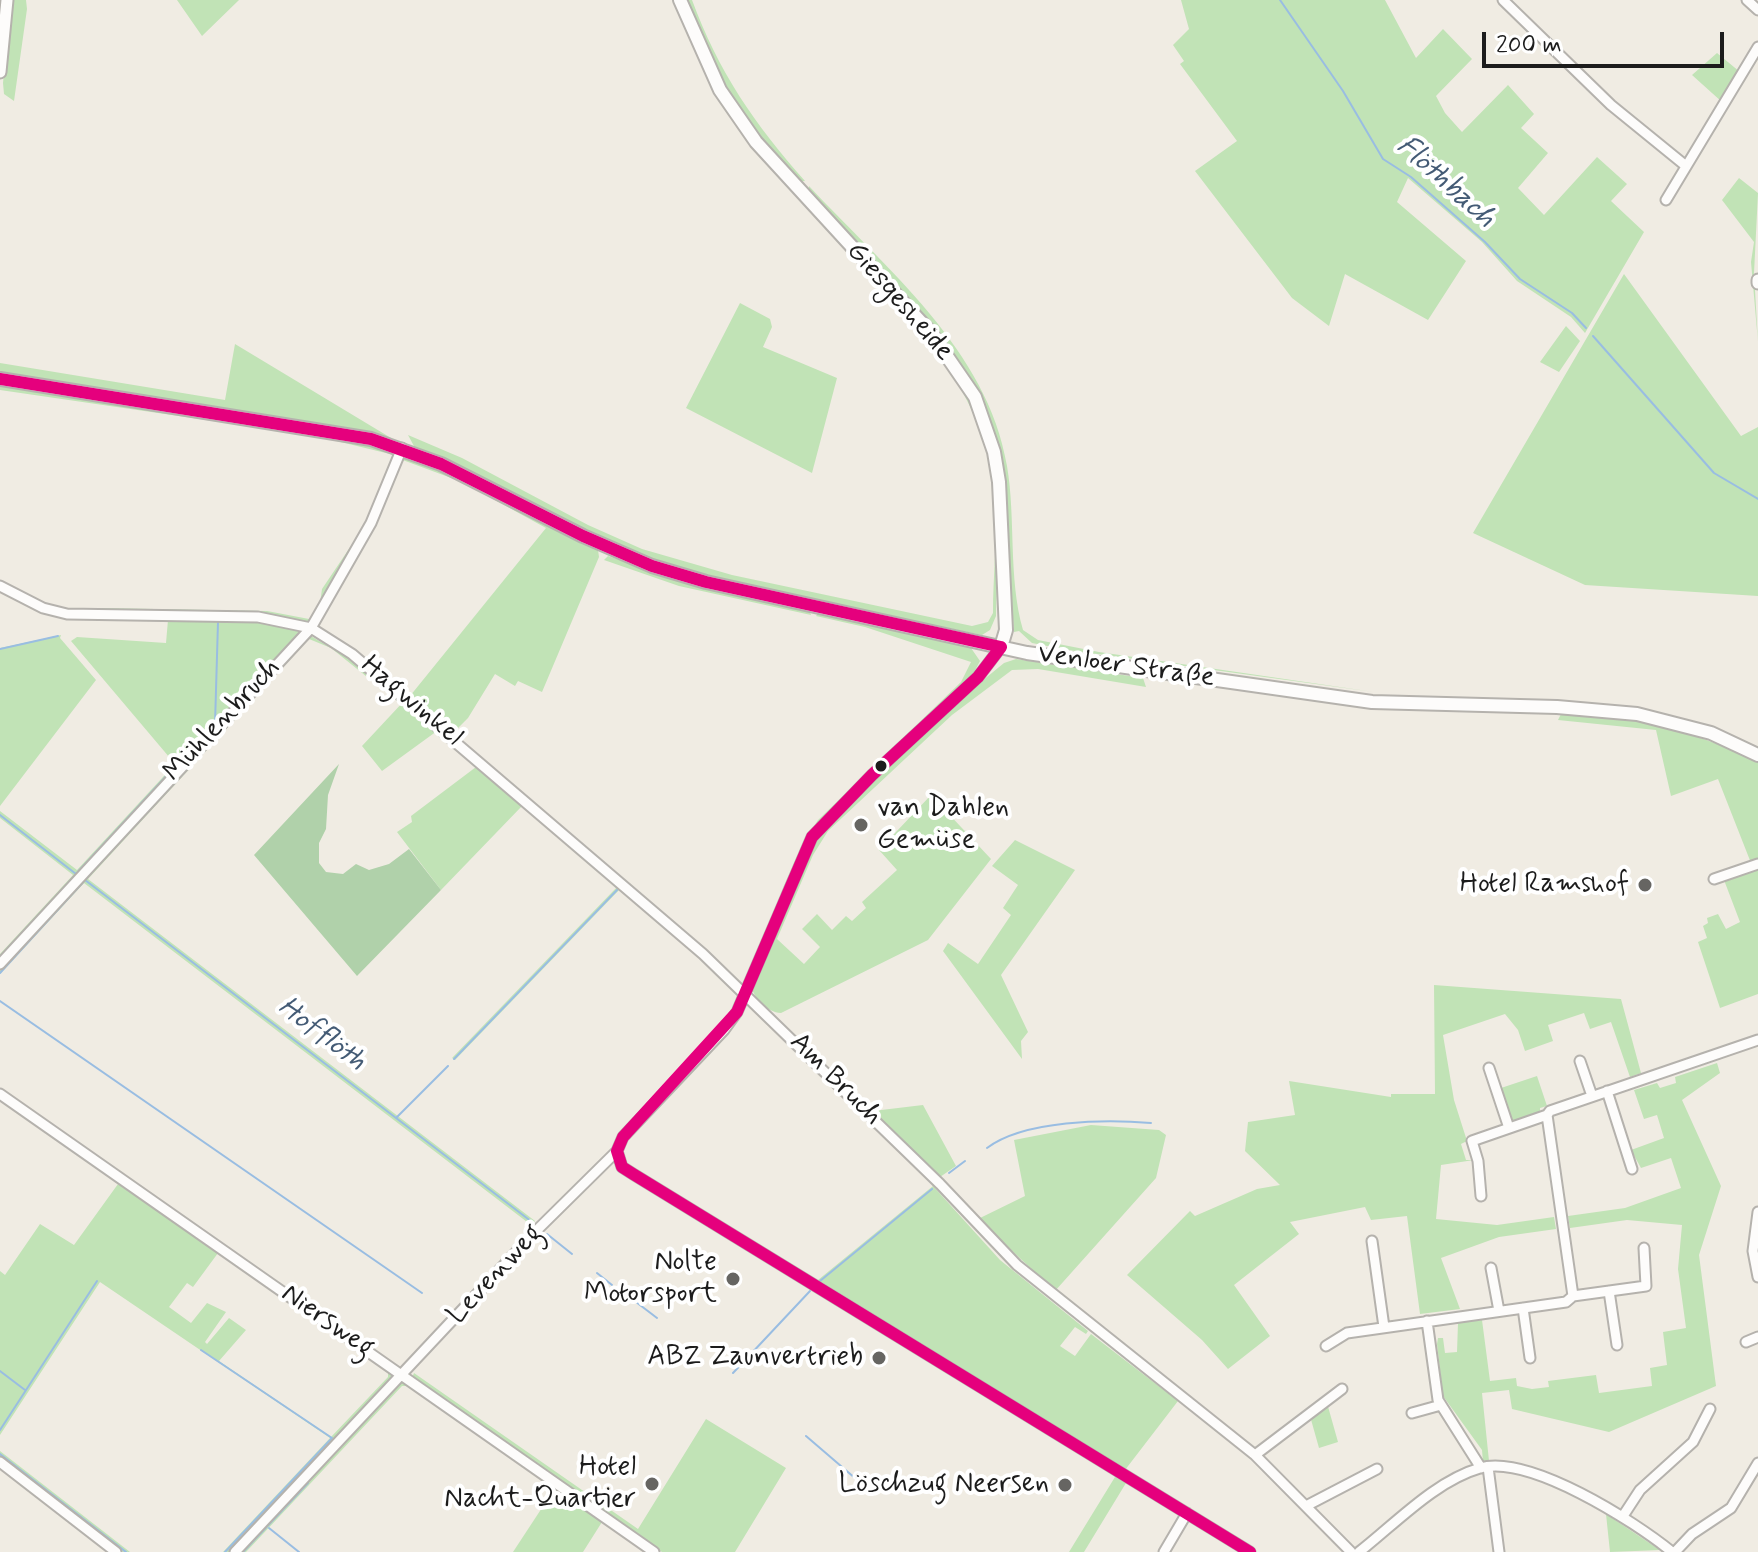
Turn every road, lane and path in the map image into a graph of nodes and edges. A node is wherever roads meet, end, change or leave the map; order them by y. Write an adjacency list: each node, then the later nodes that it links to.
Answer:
1 (7, 0): 7 (street)
2 (1503, 0): 8 (street)
3 (1747, 0): 5 (street)
4 (680, 1): 14 (main road, Giesgesheide)
5 (1758, 10)
6 (1758, 47): 8 (street)
7 (0, 72)
8 (1686, 166): 9 (street)
9 (1666, 200)
10 (0, 379): 11 (main road, Venloer Straße)
11 (402, 448): 13 (street, Mühlenbruch); 14 (main road, Venloer Straße)
12 (0, 586): 13 (street, Hagwinkel)
13 (311, 628): 18 (street, Mühlenbruch); 19 (street, Hagwinkel)
14 (1001, 647): 15 (main road, Venloer Straße); 19 (street)
15 (1758, 755)
16 (1758, 864): 17 (street)
17 (1714, 879)
18 (0, 964)
19 (745, 992): 28 (street, Levenweg); 52 (street, Am Bruch)
20 (1758, 1040): 23 (street)
21 (1580, 1061): 25 (street)
22 (1489, 1068): 27 (street)
23 (1607, 1091): 25 (street); 29 (street)
24 (0, 1094): 47 (street, Niersweg)
25 (1592, 1096): 26 (street)
26 (1547, 1115): 27 (street); 37 (street)
27 (1509, 1128): 30 (street)
28 (617, 1151): 47 (street, Levenweg); 58 (street)
29 (1632, 1169)
30 (1481, 1196)
31 (1758, 1212): 35 (street)
32 (1372, 1241): 41 (street)
33 (1644, 1248): 36 (street)
34 (1491, 1268): 39 (street)
35 (1758, 1277)
36 (1609, 1291): 37 (street); 44 (street)
37 (1573, 1296): 38 (street)
38 (1523, 1308): 39 (street); 46 (street)
39 (1499, 1311): 40 (street)
40 (1427, 1321): 41 (street); 49 (street)
41 (1384, 1327): 45 (street)
42 (1758, 1337): 43 (street)
43 (1746, 1342)
44 (1617, 1345)
45 (1326, 1346)
46 (1530, 1358)
47 (402, 1375): 61 (street, Levenweg); 62 (street, Niersweg)
48 (1342, 1389): 52 (street)
49 (1441, 1405): 51 (street); 55 (street)
50 (1710, 1409): 59 (street)
51 (1412, 1413)
52 (1255, 1455): 57 (street, Am Bruch)
53 (0, 1462): 60 (street)
54 (1758, 1463): 68 (street)
55 (1484, 1467): 59 (street); 66 (street); 67 (street)
56 (1377, 1469): 57 (street)
57 (1306, 1506): 65 (street, Am Bruch)
58 (1187, 1513): 63 (street); 64 (street)
59 (1623, 1516): 68 (street)
60 (116, 1552)
61 (235, 1552)
62 (654, 1552)
63 (1164, 1552)
64 (1250, 1552)
65 (1351, 1552)
66 (1359, 1552)
67 (1499, 1552)
68 (1674, 1552)

